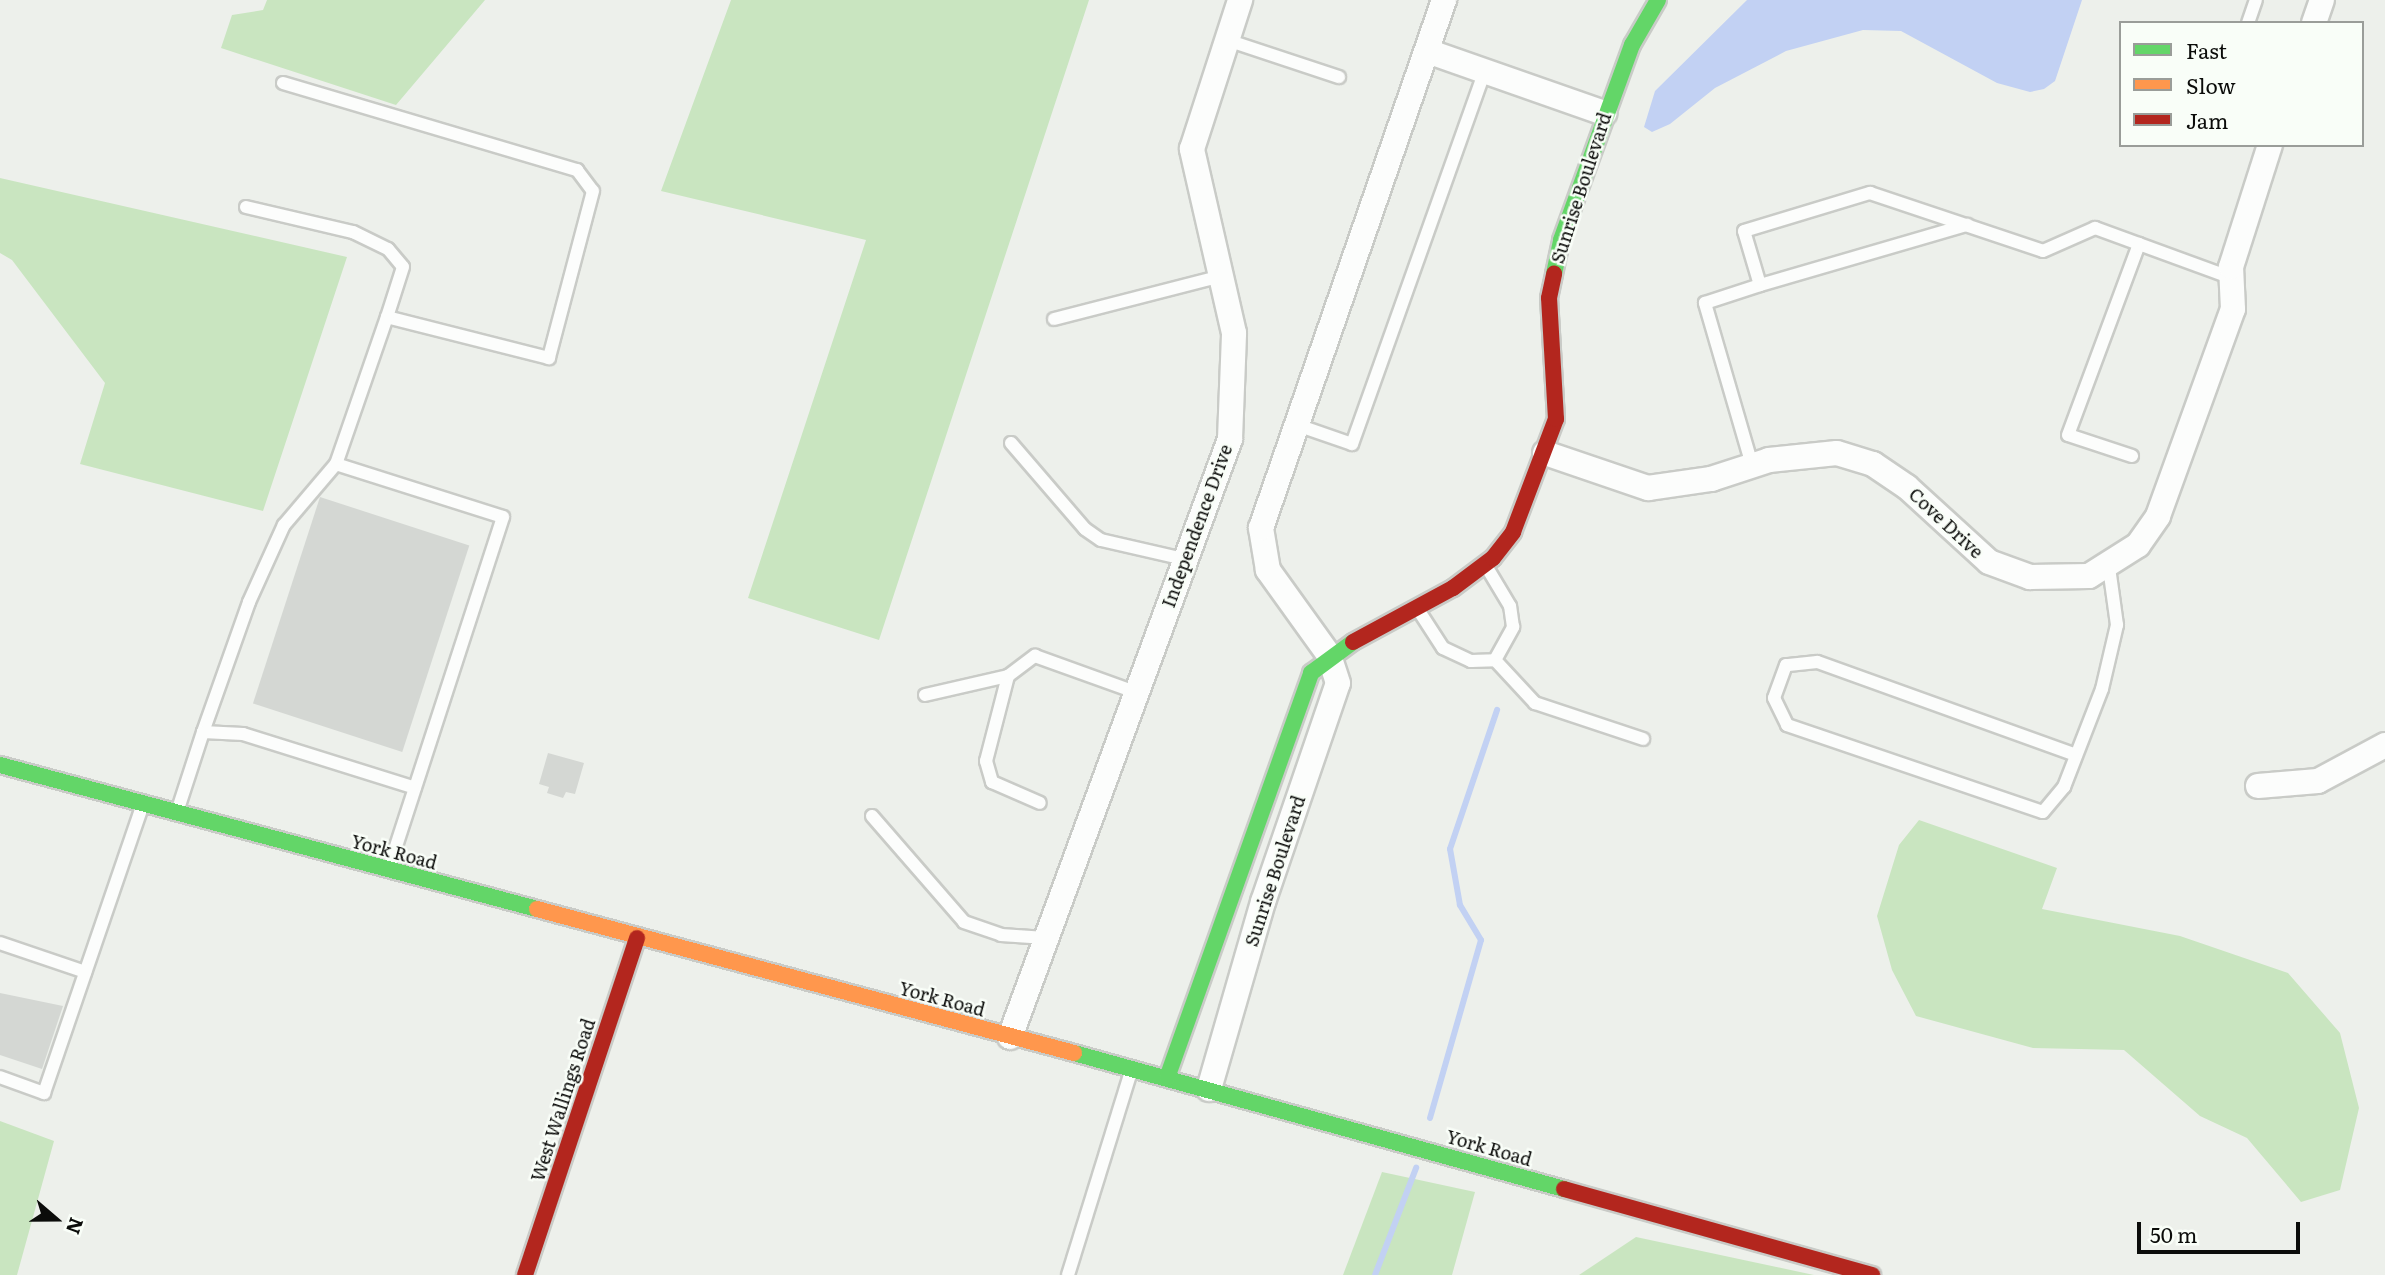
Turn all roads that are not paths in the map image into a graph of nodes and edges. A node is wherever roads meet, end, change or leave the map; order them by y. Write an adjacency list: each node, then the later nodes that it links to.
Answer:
1 (1240, 0): 8 (street, Independence Drive)
2 (1444, 0): 9 (street, Sunrise Boulevard)
3 (1658, 0): 13 (street, Sunrise Boulevard)
4 (2256, 0): 6 (lane)
5 (2322, 0): 7 (street)
6 (2249, 21)
7 (2315, 21)
8 (1227, 40): 11 (lane); 18 (street, Independence Drive)
9 (1427, 51): 10 (street); 23 (street, Sunrise Boulevard)
10 (1485, 71): 13 (street); 23 (lane)
11 (1339, 77)
12 (283, 83): 21 (lane)
13 (1604, 113): 25 (street, Sunrise Boulevard)
14 (2269, 147): 19 (street, Cove Drive)
15 (246, 207): 21 (lane)
16 (1967, 225): 17 (lane); 20 (lane); 20 (lane)
17 (2139, 244): 19 (lane); 26 (lane)
18 (1221, 276): 22 (lane); 29 (street, Independence Drive)
19 (2232, 278): 31 (street, Cove Drive)
20 (1760, 285): 28 (lane)
21 (387, 317): 27 (lane)
22 (1054, 319)
23 (1297, 425): 33 (street, Sunrise Boulevard)
24 (1011, 443): 29 (lane)
25 (1545, 453): 28 (street, Cove Drive); 30 (street, Sunrise Boulevard)
26 (2132, 456)
27 (336, 464): 38 (lane); 44 (lane)
28 (1752, 465): 31 (street, Cove Drive)
29 (1184, 559): 36 (street, Independence Drive)
30 (1485, 565): 32 (street, Sunrise Boulevard); 34 (lane)
31 (2109, 567): 41 (lane)
32 (1417, 607): 33 (street, Sunrise Boulevard); 34 (lane)
33 (1329, 655): 57 (street, Sunrise Boulevard); 58 (street, Sunrise Boulevard)
34 (1495, 660): 39 (lane)
35 (1008, 676): 36 (lane); 37 (lane); 45 (lane)
36 (1135, 692): 51 (street, Independence Drive)
37 (925, 695)
38 (203, 732): 44 (lane); 47 (lane)
39 (1643, 739)
40 (2385, 745): 43 (street)
41 (2076, 755): 41 (lane)
42 (0, 765): 46 (street, York Road)
43 (2258, 786)
44 (415, 788): 49 (lane)
45 (1040, 803)
46 (143, 804): 47 (street, York Road); 53 (lane)
47 (177, 813): 49 (street, York Road)
48 (872, 816): 51 (lane)
49 (388, 870): 50 (street, York Road)
50 (637, 938): 54 (street, York Road); 59 (street, West Wallings Road)
51 (1046, 938): 54 (street, Independence Drive)
52 (0, 943): 53 (lane)
53 (85, 972): 56 (lane)
54 (1010, 1037): 55 (street, York Road)
55 (1131, 1069): 57 (street, York Road); 60 (lane)
56 (0, 1077)
57 (1167, 1078): 58 (street, York Road)
58 (1209, 1089): 61 (street, York Road)
59 (525, 1275)
60 (1068, 1275)
61 (1872, 1275)

